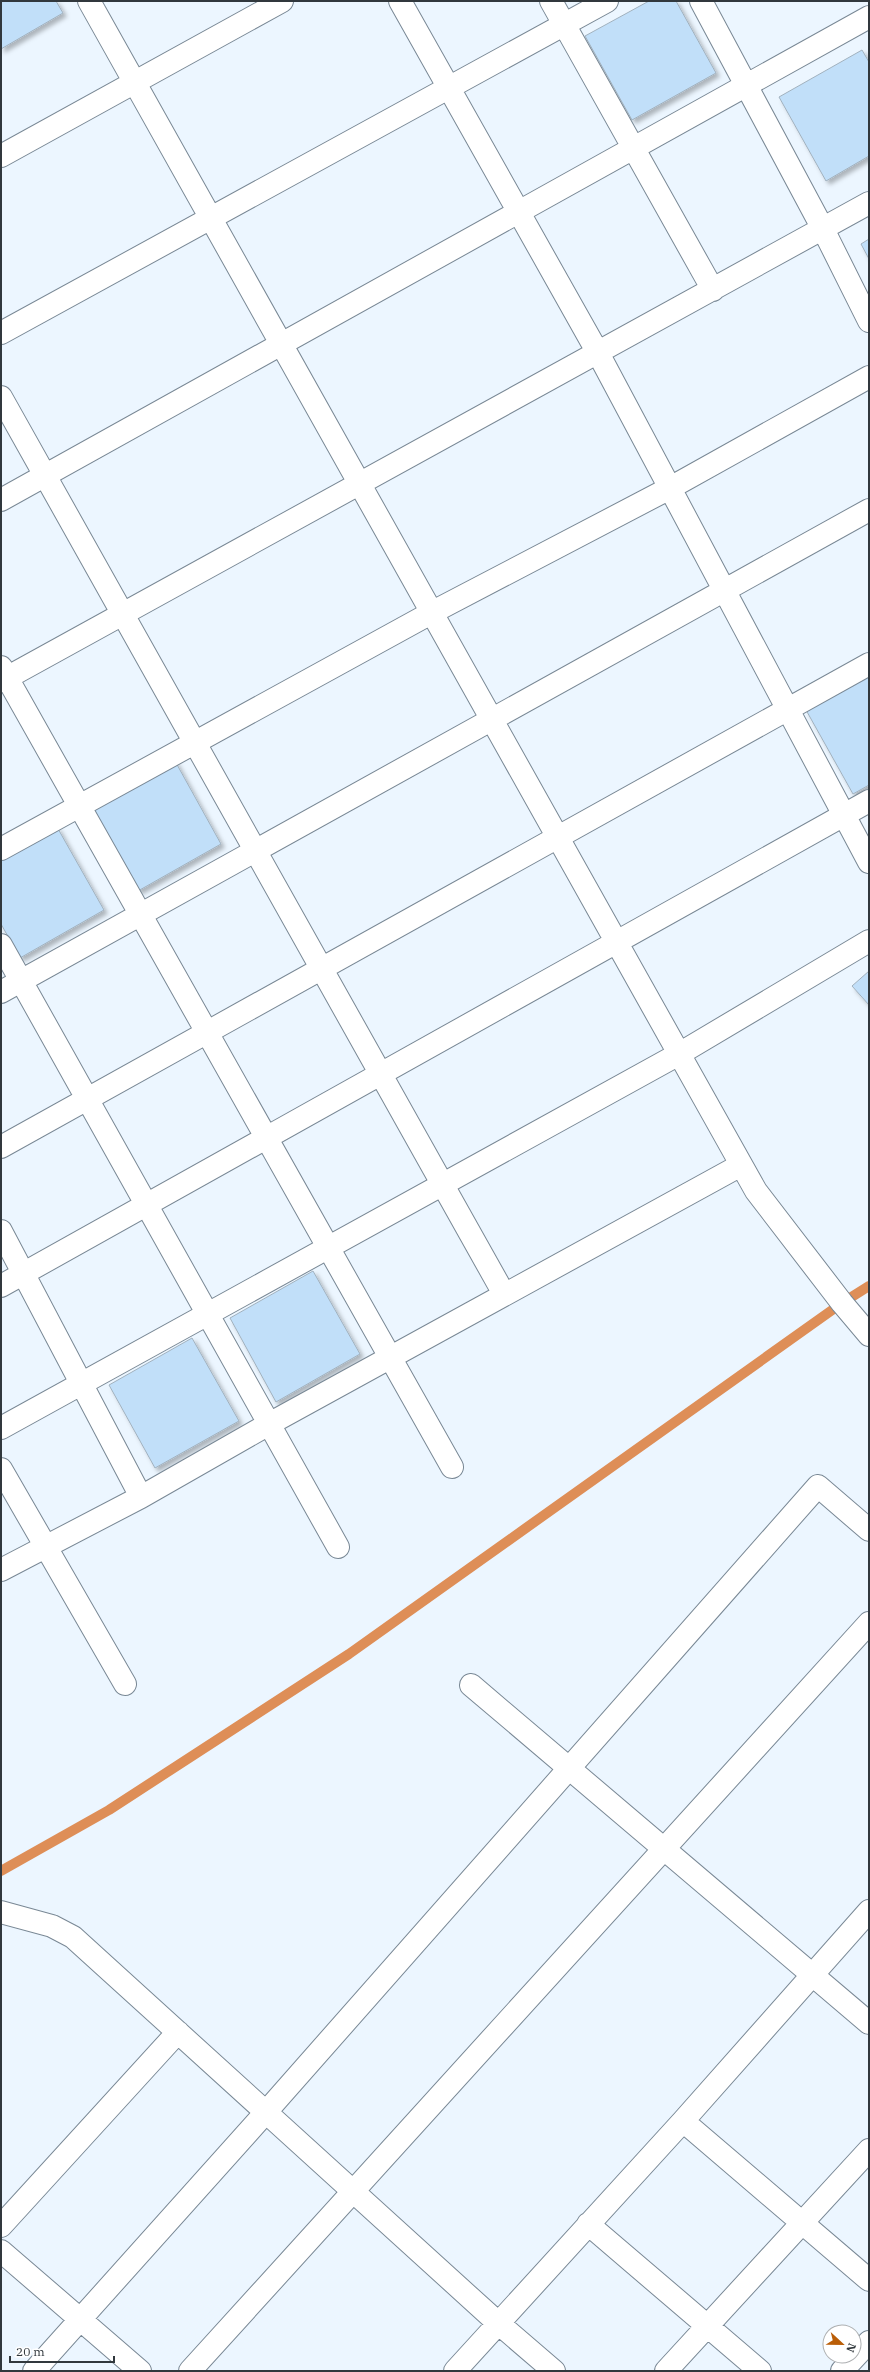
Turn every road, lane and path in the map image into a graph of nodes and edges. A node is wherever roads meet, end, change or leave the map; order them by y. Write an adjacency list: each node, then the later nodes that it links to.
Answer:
1 (89, 1): 9 (street)
2 (282, 1): 9 (street)
3 (400, 1): 11 (street)
4 (551, 1): 8 (street)
5 (607, 1): 8 (street)
6 (701, 1): 10 (street)
7 (869, 17): 10 (street)
8 (564, 24): 11 (street); 12 (street)
9 (135, 82): 13 (street); 16 (street)
10 (746, 85): 12 (street); 17 (street)
11 (449, 88): 15 (street); 16 (street)
12 (633, 148): 15 (street); 18 (street)
13 (1, 156)
14 (869, 203): 17 (street)
15 (519, 212): 21 (street); 22 (street)
16 (211, 218): 20 (street); 21 (street)
17 (823, 229): 18 (street); 19 (street)
18 (713, 290): 22 (street)
19 (869, 321)
20 (1, 333)
21 (281, 344): 25 (street); 26 (street)
22 (598, 353): 26 (street); 27 (street)
23 (869, 377): 27 (street)
24 (1, 397): 25 (street)
25 (45, 476): 28 (street); 32 (street)
26 (360, 484): 31 (street); 32 (street)
27 (670, 488): 30 (street); 31 (street)
28 (1, 500)
29 (869, 510): 30 (street)
30 (724, 590): 35 (street); 36 (street)
31 (431, 612): 36 (street); 37 (street)
32 (122, 614): 34 (street); 37 (street)
33 (869, 664): 35 (street)
34 (3, 675): 39 (street)
35 (788, 709): 40 (street); 41 (street)
36 (492, 720): 41 (street); 43 (street)
37 (194, 742): 39 (street); 43 (street)
38 (869, 801): 40 (street)
39 (80, 806): 42 (street); 45 (street)
40 (844, 815): 44 (street); 47 (street)
41 (557, 836): 47 (street); 49 (street)
42 (1, 849)
43 (255, 851): 45 (street); 49 (street)
44 (869, 862)
45 (140, 914): 50 (street); 52 (street)
46 (869, 941): 53 (street)
47 (617, 943): 53 (street); 54 (street)
48 (1, 945): 50 (street)
49 (321, 968): 52 (street); 54 (street)
50 (21, 981): 51 (street); 55 (street)
51 (1, 992)
52 (207, 1032): 55 (street); 56 (street)
53 (679, 1054): 58 (street); 59 (street)
54 (381, 1074): 56 (street); 59 (street)
55 (87, 1099): 57 (street); 60 (street)
56 (267, 1138): 60 (street); 62 (street)
57 (1, 1147)
58 (741, 1165): 65 (street); 67 (street)
59 (442, 1184): 62 (street); 65 (street)
60 (147, 1205): 63 (street); 66 (street)
61 (1, 1232): 63 (street)
62 (328, 1247): 66 (street); 68 (street)
63 (23, 1274): 64 (street); 69 (street)
64 (1, 1286)
65 (504, 1294): 68 (street)
66 (208, 1314): 69 (street); 70 (street)
67 (869, 1335)
68 (390, 1357): 70 (street); 72 (street)
69 (81, 1384): 71 (street); 74 (street)
70 (269, 1424): 74 (street); 77 (street)
71 (1, 1428)
72 (452, 1467)
73 (1, 1469): 76 (street)
74 (141, 1497): 76 (street)
75 (869, 1530): 82 (street)
76 (46, 1546): 78 (street); 80 (street)
77 (338, 1547)
78 (1, 1570)
79 (869, 1623): 83 (street)
80 (125, 1684)
81 (471, 1685): 82 (street)
82 (569, 1769): 83 (street); 89 (street)
83 (664, 1849): 86 (street); 92 (street)
84 (869, 1911): 86 (street)
85 (1, 1912): 88 (street)
86 (812, 1974): 87 (street); 90 (street)
87 (869, 2023)
88 (178, 2032): 89 (street); 95 (street)
89 (266, 2112): 92 (street); 98 (street)
90 (683, 2121): 93 (street); 94 (street)
91 (869, 2150): 93 (street)
92 (353, 2191): 99 (street); 104 (street)
93 (802, 2223): 97 (street); 100 (street)
94 (588, 2224): 99 (street); 100 (street)
95 (1, 2226)
96 (1, 2251): 98 (street)
97 (869, 2280)
98 (80, 2319): 102 (street); 103 (street)
99 (498, 2323): 105 (street); 106 (street)
100 (708, 2326): 107 (street); 108 (street)
101 (869, 2342): 109 (street)
102 (34, 2371)
103 (140, 2371)
104 (190, 2371)
105 (455, 2371)
106 (554, 2371)
107 (666, 2371)
108 (760, 2371)
109 (842, 2371)

